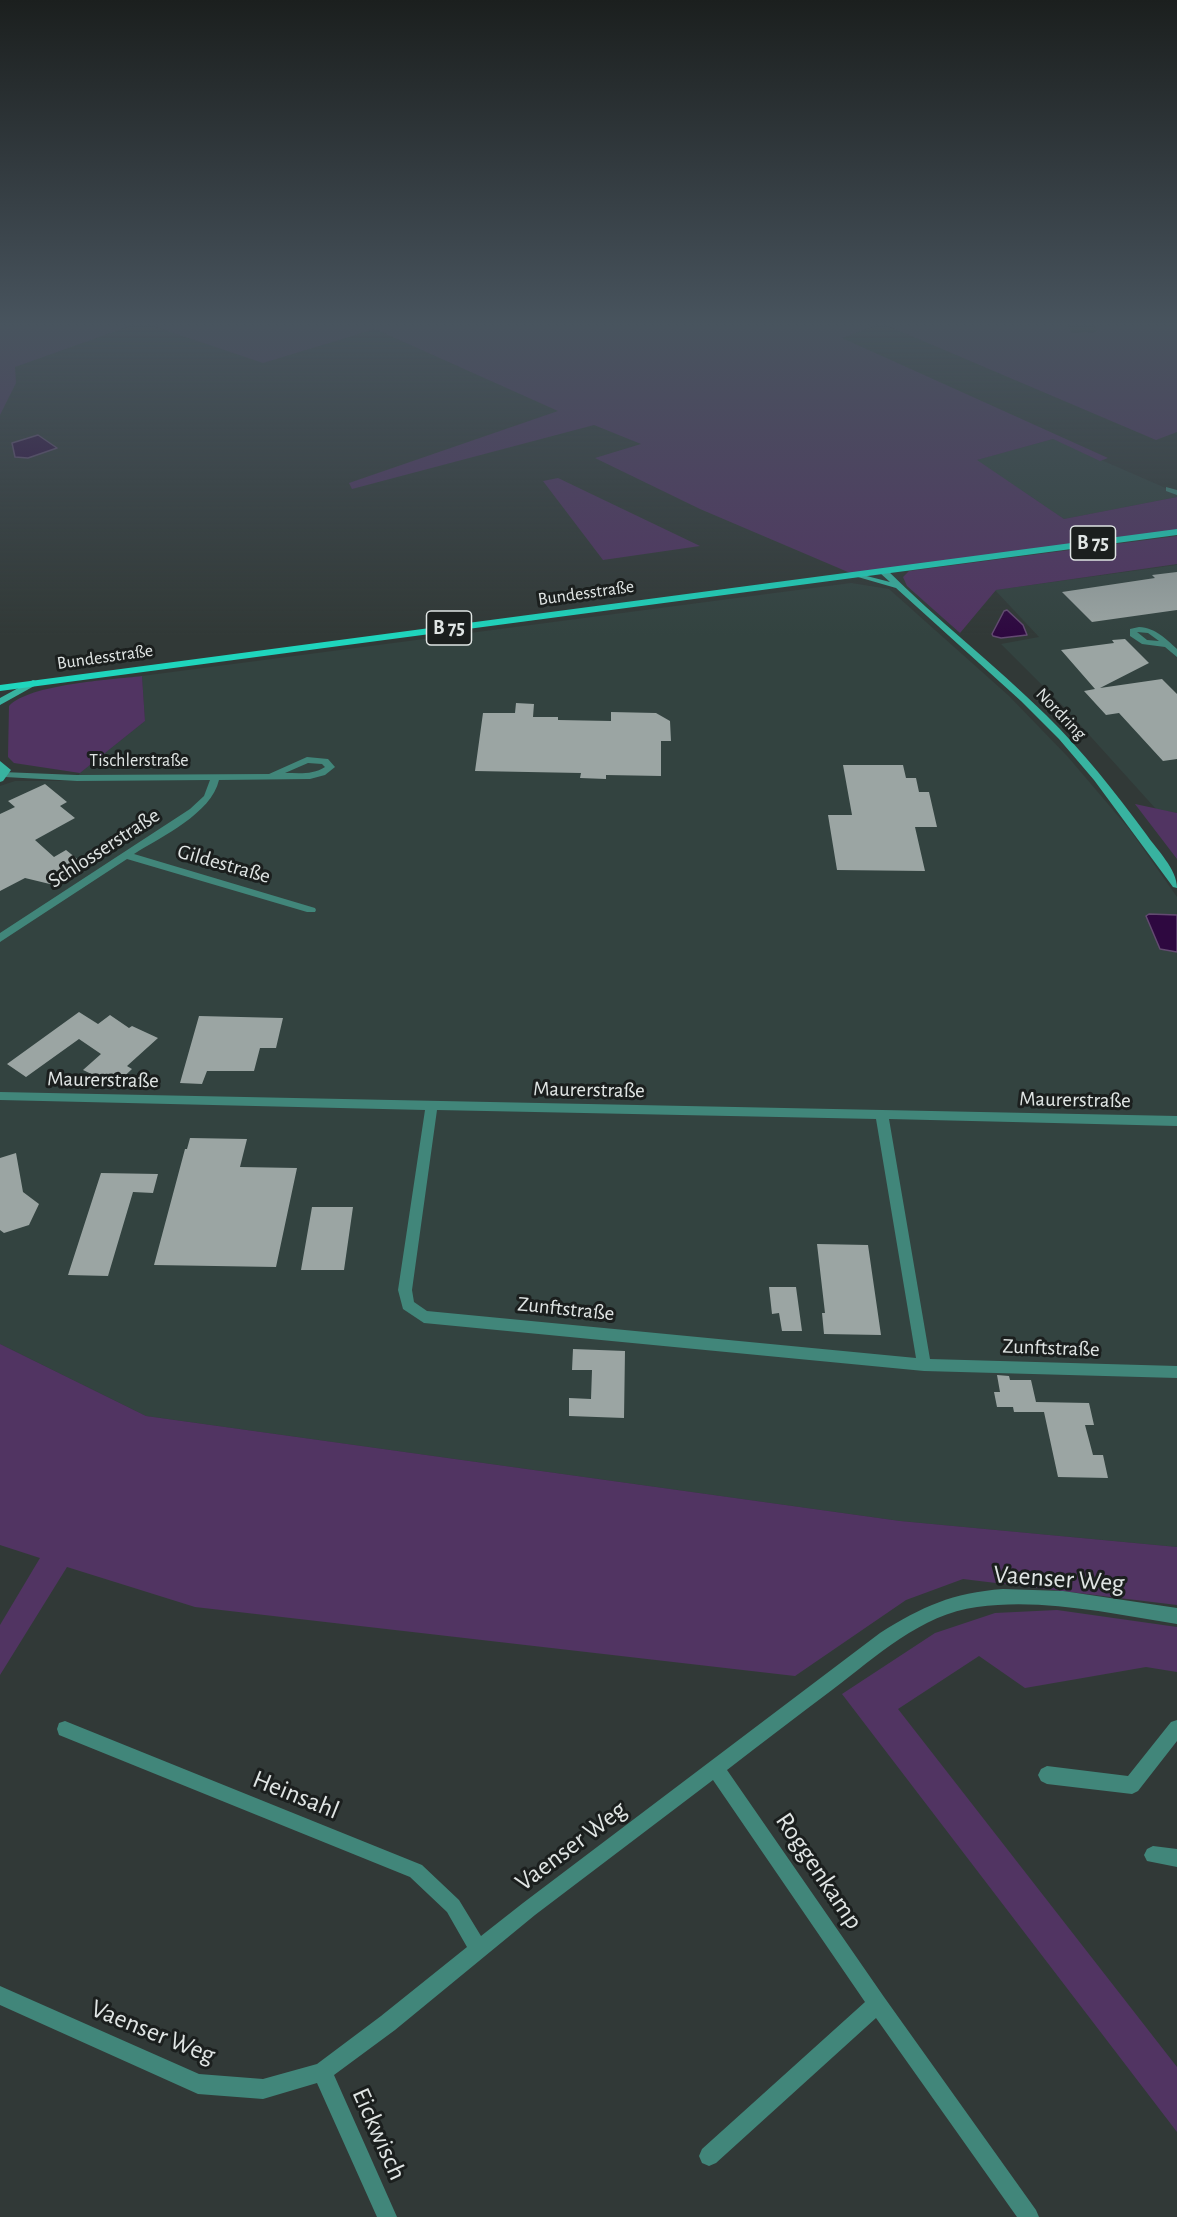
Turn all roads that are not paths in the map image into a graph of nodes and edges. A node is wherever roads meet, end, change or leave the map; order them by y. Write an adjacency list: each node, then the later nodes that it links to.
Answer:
1 (1177, 532): 2 (main road, Bundesstraße / B 75)
2 (888, 570): 3 (main road, Bundesstraße / B 75); 4 (street, Nordring)
3 (855, 575): 4 (street, Nordring); 7 (main road, Bundesstraße / B 75)
4 (899, 588): 15 (street, Nordring)
5 (1167, 645): 6 (street)
6 (1177, 654)
7 (33, 683): 8 (main road, Bundesstraße / B 75); 9 (street)
8 (0, 688)
9 (0, 702)
10 (0, 764): 12 (street)
11 (273, 775): 11 (street, Tischlerstraße); 13 (street, Tischlerstraße)
12 (2, 776): 13 (street, Tischlerstraße)
13 (215, 777): 14 (street, Schlosserstraße)
14 (125, 855): 16 (street, Gildestraße); 17 (street, Schlosserstraße)
15 (1177, 885)
16 (311, 910)
17 (0, 938)
18 (0, 1096): 19 (street, Maurerstraße)
19 (432, 1106): 20 (street, Maurerstraße); 22 (street, Zunftstraße)
20 (882, 1116): 21 (street, Maurerstraße); 22 (street)
21 (1177, 1121)
22 (924, 1365): 23 (street, Zunftstraße)
23 (1177, 1372)
24 (1177, 1616): 27 (street, Vaenser Weg)
25 (1177, 1728): 28 (street)
26 (65, 1729): 31 (street, Heinsahl)
27 (716, 1769): 31 (street, Vaenser Weg); 33 (street, Roggenkamp)
28 (1047, 1775)
29 (1153, 1855): 30 (street)
30 (1177, 1858)
31 (478, 1949): 34 (street, Vaenser Weg)
32 (0, 1995): 34 (street, Vaenser Weg)
33 (877, 2004): 35 (street); 37 (street, Roggenkamp)
34 (322, 2072): 36 (street, Eickwisch)
35 (709, 2156)
36 (387, 2217)
37 (1029, 2217)

